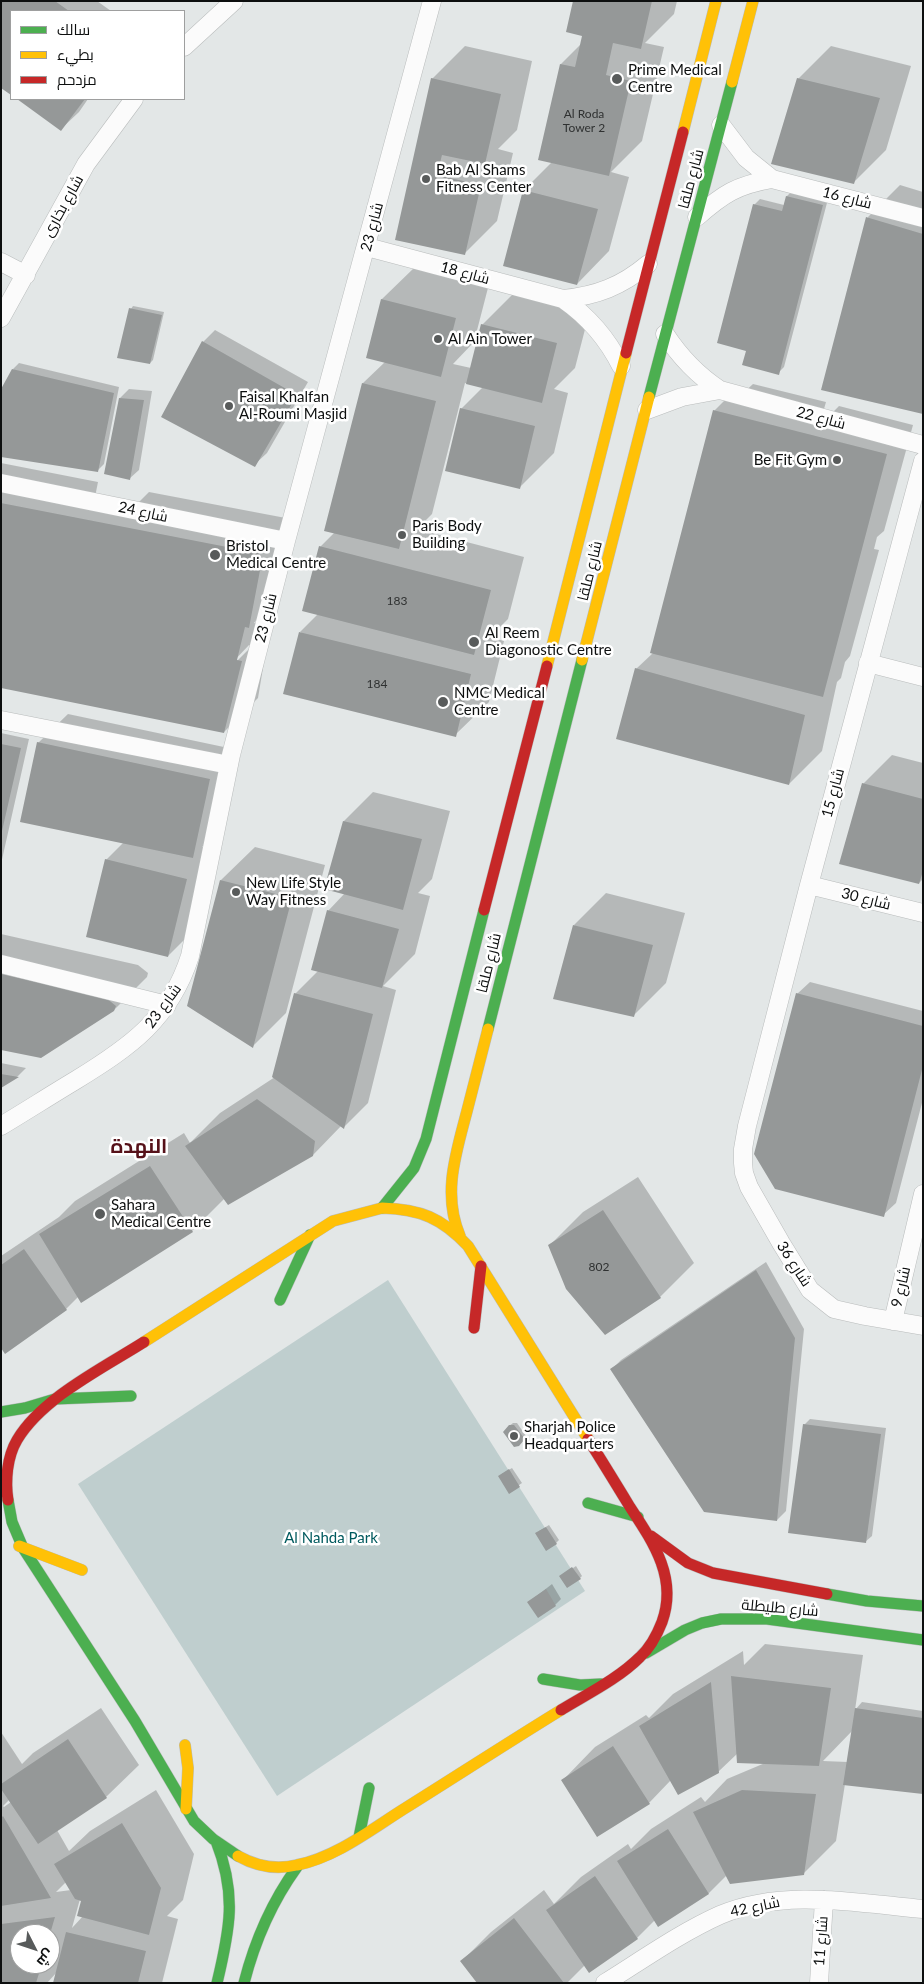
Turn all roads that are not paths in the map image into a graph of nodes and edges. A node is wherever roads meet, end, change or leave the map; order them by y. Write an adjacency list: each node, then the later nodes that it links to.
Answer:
1 (234, 1): 5 (street)
2 (432, 1): 11 (street, شارع 23)
3 (716, 1): 13 (street, شارع ملقا)
4 (754, 2): 7 (street, شارع ملقا)
5 (185, 46)
6 (133, 100): 14 (street, شارع بخارى)
7 (721, 125): 8 (street, شارع 16); 9 (street, شارع ملقا)
8 (772, 178): 9 (street, شارع 16); 10 (street, شارع 16)
9 (697, 217): 17 (street, شارع ملقا)
10 (923, 218)
11 (366, 247): 15 (street, شارع 18); 24 (street, شارع 23)
12 (1, 262): 14 (street)
13 (648, 264): 15 (street, شارع 18); 18 (street, شارع ملقا)
14 (26, 275): 16 (street, شارع بخارى)
15 (562, 299): 18 (street, شارع 18)
16 (1, 318)
17 (665, 334): 19 (street, شارع 22); 20 (street, شارع ملقا)
18 (622, 366): 36 (street, شارع ملقا)
19 (720, 390): 20 (street, شارع 22); 21 (street, شارع 22)
20 (647, 410): 38 (street, شارع ملقا)
21 (923, 445)
22 (923, 461): 25 (street, شارع 15)
23 (1, 483): 24 (street, شارع 24)
24 (286, 542): 28 (street, شارع 23)
25 (868, 663): 26 (street); 29 (street, شارع 15)
26 (923, 677)
27 (1, 720): 28 (street)
28 (229, 765): 32 (street, شارع 23)
29 (808, 885): 30 (street, شارع 30); 34 (street, شارع 15)
30 (923, 914)
31 (1, 964): 32 (street)
32 (167, 1005): 33 (street, شارع 23)
33 (1, 1126)
34 (747, 1126): 41 (street, شارع 36)
35 (923, 1194): 41 (street, شارع 9)
36 (382, 1208): 37 (street); 38 (street)
37 (310, 1235): 40 (street); 45 (street)
38 (460, 1236): 39 (street)
39 (481, 1266): 43 (street); 48 (street)
40 (280, 1300)
41 (893, 1321): 42 (street, شارع 36)
42 (923, 1326)
43 (474, 1328)
44 (131, 1396): 45 (street)
45 (55, 1399): 46 (street); 51 (street, شارع طليطلة)
46 (1, 1412)
47 (588, 1503): 48 (street)
48 (638, 1517): 49 (street)
49 (647, 1532): 53 (street, شارع طليطلة); 57 (street)
50 (8, 1542): 51 (street)
51 (23, 1548): 52 (street); 62 (street, شارع طليطلة)
52 (82, 1570)
53 (866, 1601): 54 (street, شارع طليطلة); 55 (street)
54 (923, 1606)
55 (834, 1607)
56 (923, 1640): 57 (street, شارع طليطلة)
57 (642, 1656): 59 (street, شارع طليطلة)
58 (543, 1679): 59 (street)
59 (601, 1684): 63 (street, شارع طليطلة)
60 (186, 1745): 62 (street)
61 (369, 1788): 63 (street)
62 (186, 1809): 64 (street, شارع طليطلة)
63 (359, 1837): 65 (street, شارع طليطلة)
64 (216, 1841): 65 (street, شارع طليطلة); 68 (street)
65 (297, 1866): 69 (street)
66 (824, 1900): 67 (street, شارع 42); 70 (street, شارع 42); 71 (street, شارع 11)
67 (923, 1909)
68 (217, 1983)
69 (244, 1983)
70 (605, 1983)
71 (819, 1983)

